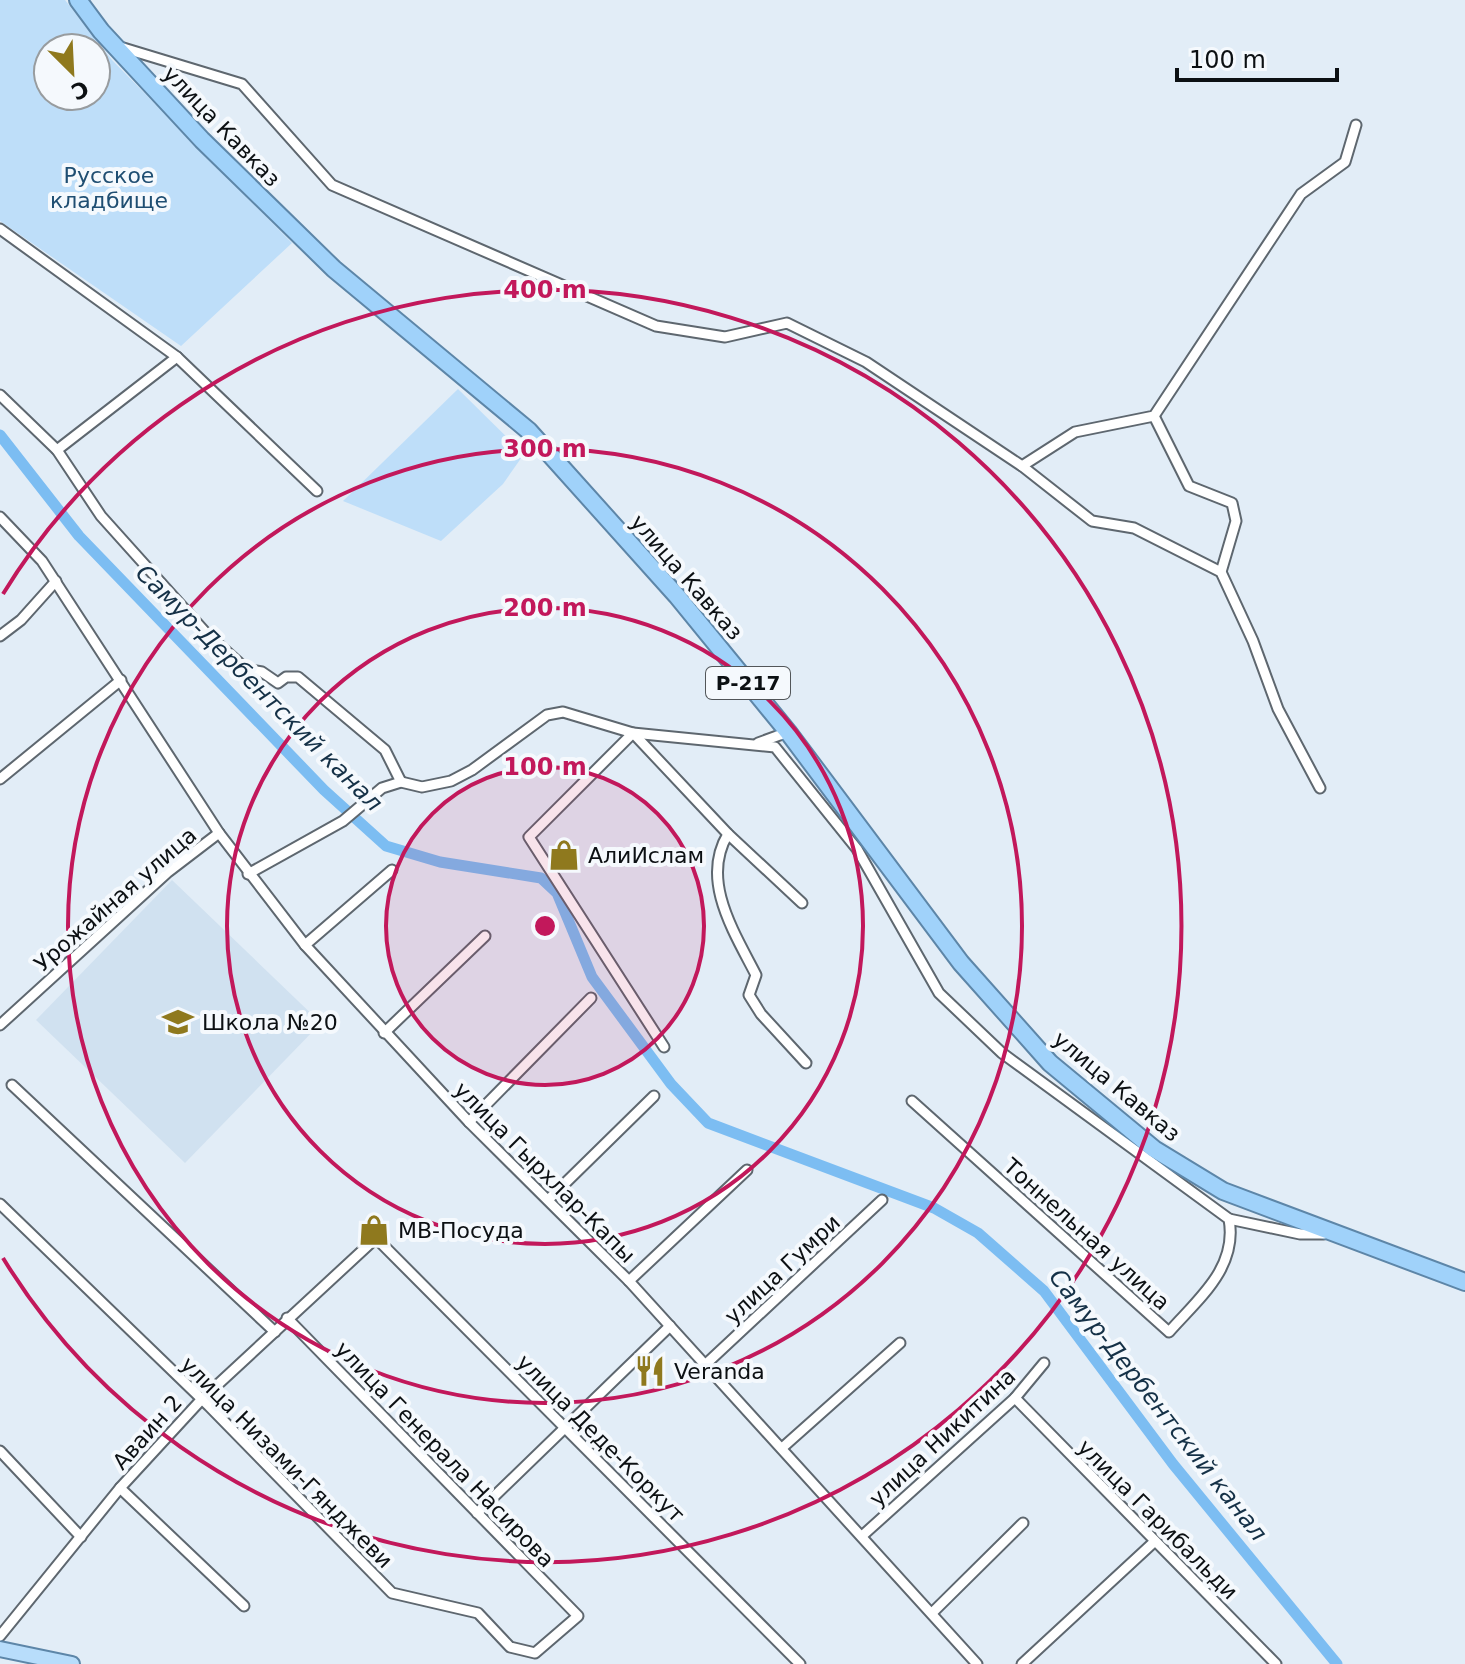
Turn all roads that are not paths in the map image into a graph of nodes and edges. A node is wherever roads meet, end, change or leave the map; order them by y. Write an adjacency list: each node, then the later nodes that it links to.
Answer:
1 (78, 0): 2 (highway, улица Кавказ / Р-217)
2 (113, 44): 9 (street); 16 (highway, улица Кавказ / Р-217)
3 (1356, 125): 7 (street)
4 (0, 229): 5 (street)
5 (177, 357): 8 (street); 10 (street)
6 (0, 395): 8 (street)
7 (1154, 416): 9 (street); 12 (street)
8 (57, 450): 20 (street)
9 (1022, 466): 12 (street)
10 (317, 491)
11 (0, 517): 13 (street, улица Гырхлар-Капы)
12 (1221, 572): 21 (street)
13 (56, 581): 14 (street); 15 (street, улица Гырхлар-Капы)
14 (0, 636)
15 (121, 680): 19 (street); 22 (street, улица Гырхлар-Капы)
16 (788, 732): 18 (street); 43 (highway, улица Кавказ / Р-217)
17 (633, 733): 18 (street); 20 (street); 23 (street); 32 (street)
18 (758, 743): 42 (street)
19 (0, 779)
20 (401, 782): 25 (street)
21 (1320, 788)
22 (219, 833): 25 (street, улица Гырхлар-Капы); 30 (street, Урожайная улица)
23 (728, 834): 26 (street); 33 (street)
24 (392, 870): 28 (street)
25 (248, 874): 28 (street, улица Гырхлар-Капы)
26 (802, 903)
27 (485, 936): 31 (street)
28 (305, 945): 31 (street, улица Гырхлар-Капы)
29 (591, 998): 37 (street)
30 (0, 1025)
31 (384, 1033): 37 (street, улица Гырхлар-Капы)
32 (664, 1047)
33 (806, 1063)
34 (12, 1085): 49 (street)
35 (654, 1096): 39 (street)
36 (912, 1101): 42 (street, Тоннельная улица)
37 (469, 1122): 39 (street, улица Гырхлар-Капы)
38 (747, 1170): 45 (street)
39 (549, 1199): 45 (street, улица Гырхлар-Капы)
40 (882, 1200): 52 (street, улица Гумри)
41 (0, 1204): 54 (street, улица Низами-Гянджеви)
42 (1229, 1219): 43 (street)
43 (1345, 1234): 46 (highway, улица Кавказ / Р-217)
44 (376, 1238): 47 (street, Аваин 2); 55 (street, улица Деде-Коркут)
45 (629, 1281): 48 (street, улица Гырхлар-Капы)
46 (1465, 1282)
47 (287, 1318): 49 (street, Аваин 2); 59 (street, улица Генерала Насирова)
48 (670, 1326): 52 (street, улица Гырхлар-Капы); 55 (street)
49 (275, 1332): 54 (street, Аваин 2)
50 (900, 1343): 56 (street)
51 (1044, 1363): 53 (street, улица Никитина)
52 (706, 1364): 56 (street, улица Гырхлар-Капы)
53 (1015, 1398): 61 (street, улица Никитина); 63 (street, улица Гарибальди)
54 (201, 1400): 58 (street, Аваин 2); 66 (street, улица Низами-Гянджеви)
55 (565, 1428): 59 (street); 70 (street, улица Деде-Коркут)
56 (782, 1448): 61 (street, улица Гырхлар-Капы)
57 (0, 1451): 62 (street)
58 (120, 1488): 62 (street, Аваин 2); 64 (street)
59 (477, 1513): 66 (street, улица Генерала Насирова)
60 (1023, 1523): 65 (street)
61 (862, 1536): 65 (street, улица Гырхлар-Капы)
62 (81, 1537): 67 (street, Аваин 2)
63 (1154, 1542): 72 (street); 73 (street, улица Гарибальди)
64 (244, 1606)
65 (932, 1613): 71 (street, улица Гырхлар-Капы)
66 (578, 1616)
67 (0, 1636)
68 (0, 1649): 69 (main road)
69 (72, 1664)
70 (800, 1664)
71 (977, 1664)
72 (1022, 1664)
73 (1276, 1664)

